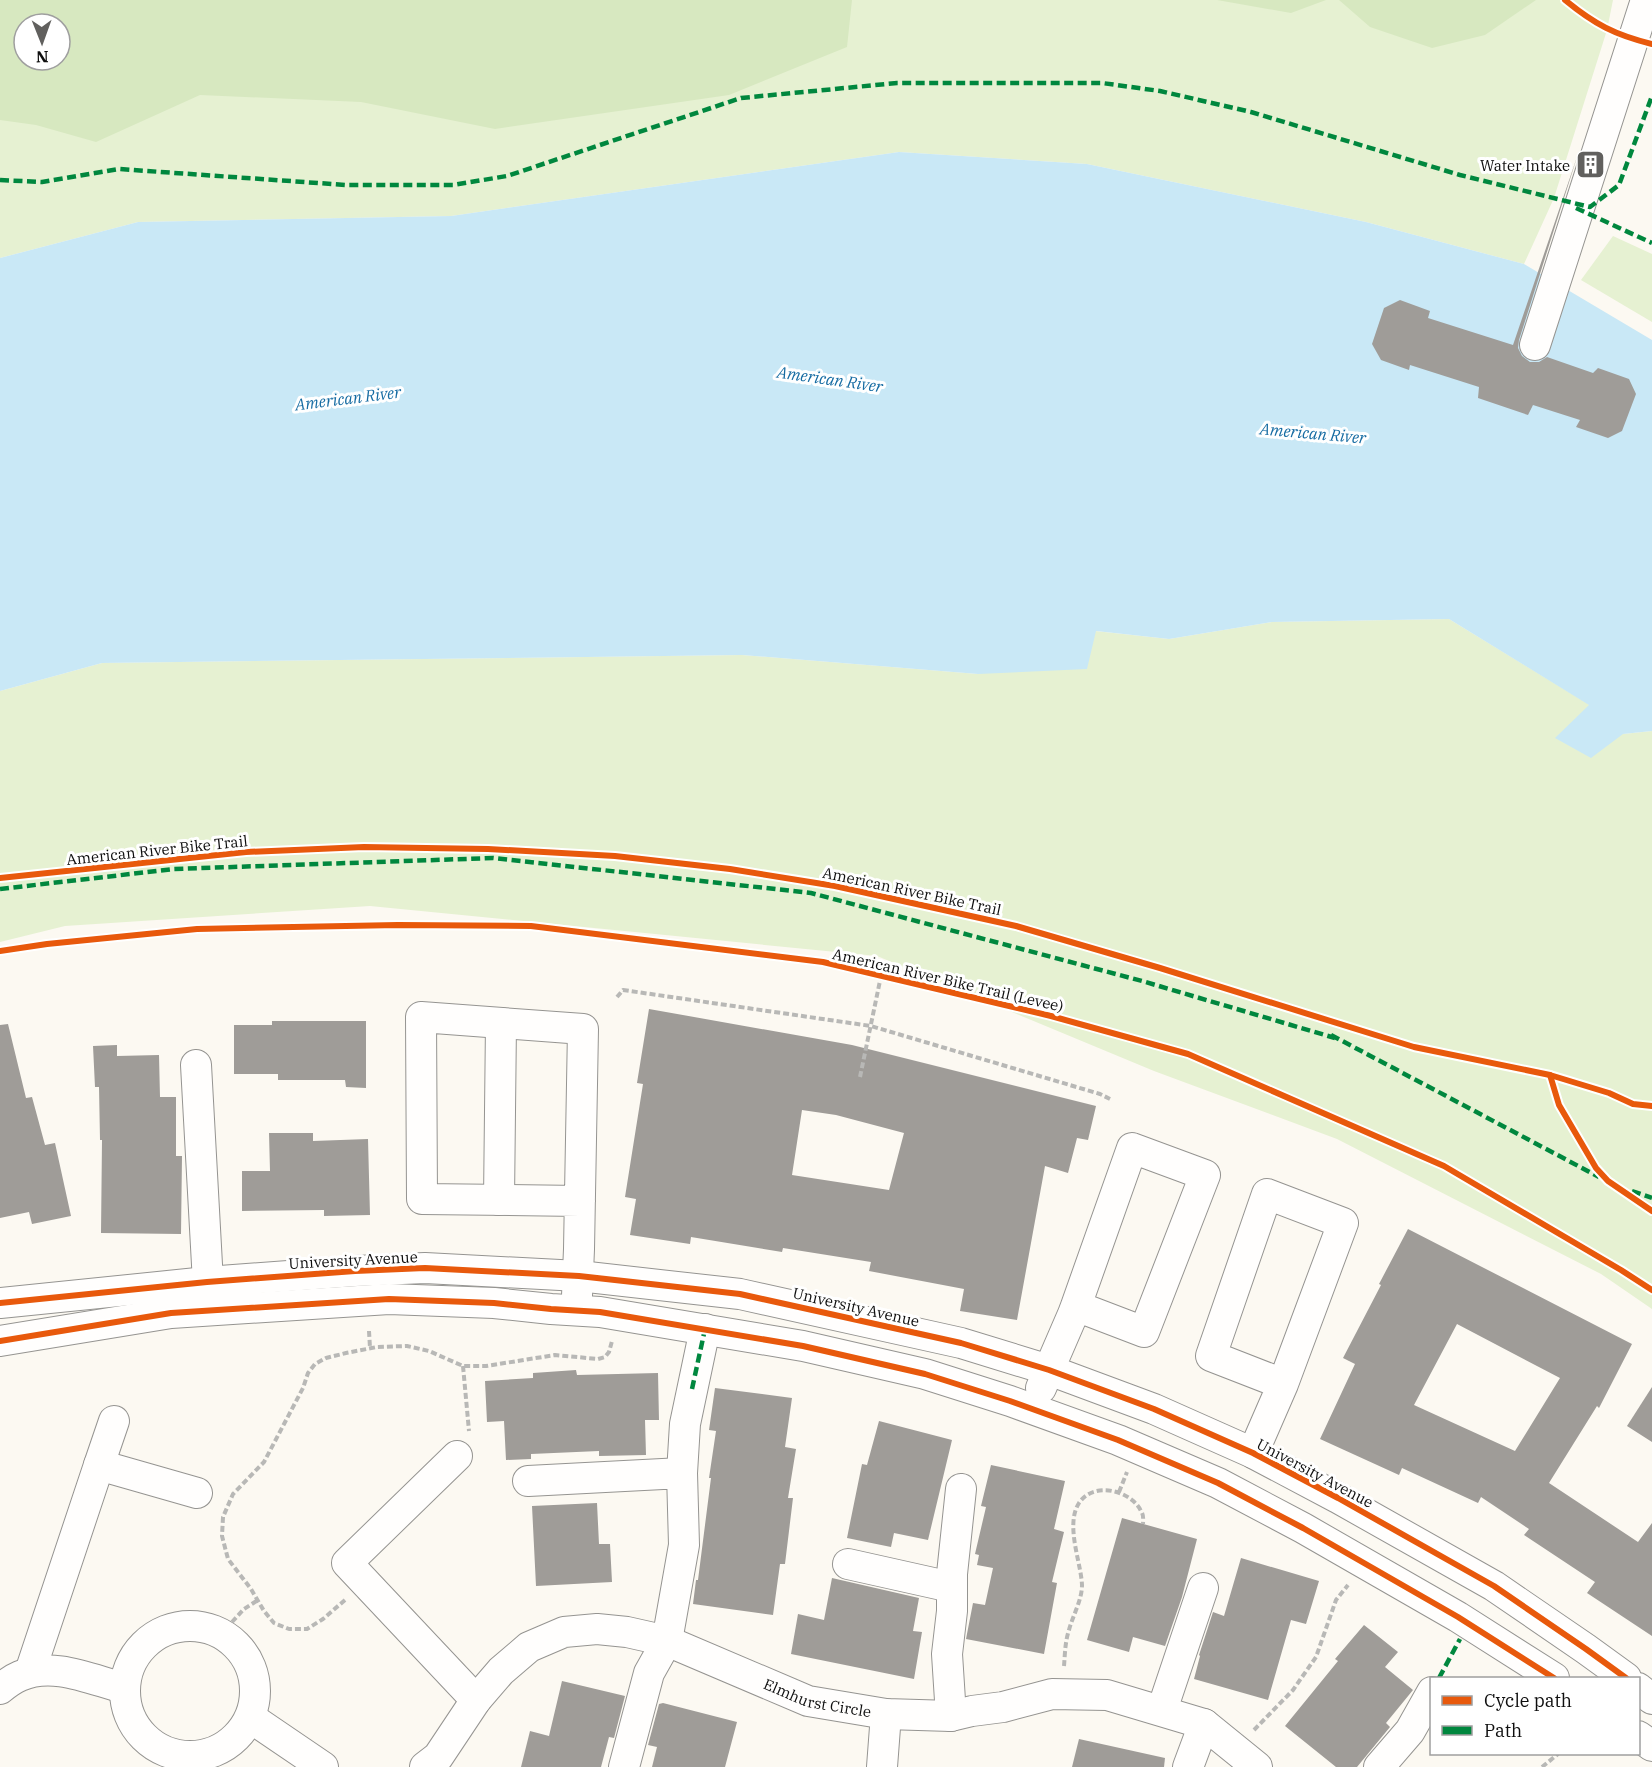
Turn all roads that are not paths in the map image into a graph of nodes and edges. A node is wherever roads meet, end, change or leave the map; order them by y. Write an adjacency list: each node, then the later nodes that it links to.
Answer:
1 (1646, 0): 2 (street)
2 (1535, 345)
3 (501, 1023): 5 (street); 5 (street); 6 (street)
4 (196, 1065): 8 (street)
5 (499, 1200): 6 (street)
6 (580, 1201): 7 (street)
7 (579, 1276): 8 (street, University Avenue); 11 (street); 14 (street, University Avenue)
8 (208, 1296): 9 (street, University Avenue); 11 (street, University Avenue); 13 (street, University Avenue)
9 (0, 1303)
10 (1076, 1305): 10 (street); 14 (street)
11 (576, 1311): 12 (street, University Avenue)
12 (705, 1329): 16 (street, University Avenue); 21 (street)
13 (0, 1341)
14 (1049, 1370): 16 (street); 18 (street, University Avenue)
15 (1282, 1384): 15 (street); 18 (street)
16 (1032, 1409): 30 (street, University Avenue)
17 (114, 1421): 20 (street)
18 (1253, 1453): 31 (street, University Avenue)
19 (456, 1456): 37 (street)
20 (99, 1465): 24 (street); 29 (street)
21 (682, 1473): 22 (street); 28 (street)
22 (528, 1481)
23 (961, 1489): 26 (street)
24 (197, 1493)
25 (848, 1564): 26 (street)
26 (951, 1587): 40 (street)
27 (1203, 1588): 38 (street)
28 (667, 1641): 37 (street, Elmhurst Circle); 39 (street, Elmhurst Circle); 47 (street)
29 (30, 1672): 32 (street); 33 (street)
30 (1552, 1677)
31 (1625, 1677)
32 (124, 1688): 41 (street); 43 (street)
33 (0, 1689)
34 (1640, 1690): 36 (street)
35 (1430, 1694): 50 (street)
36 (1652, 1699)
37 (476, 1700): 46 (street, Elmhurst Circle)
38 (1162, 1710): 40 (street, Elmhurst Circle); 42 (street, Elmhurst Circle)
39 (886, 1714): 40 (street, Elmhurst Circle); 48 (street)
40 (951, 1716)
41 (251, 1718): 43 (street); 45 (street)
42 (1203, 1724): 44 (street, Elmhurst Circle); 49 (street)
43 (152, 1757)
44 (1246, 1758)
45 (323, 1767)
46 (425, 1767)
47 (624, 1767)
48 (882, 1767)
49 (1188, 1767)
50 (1379, 1767)

